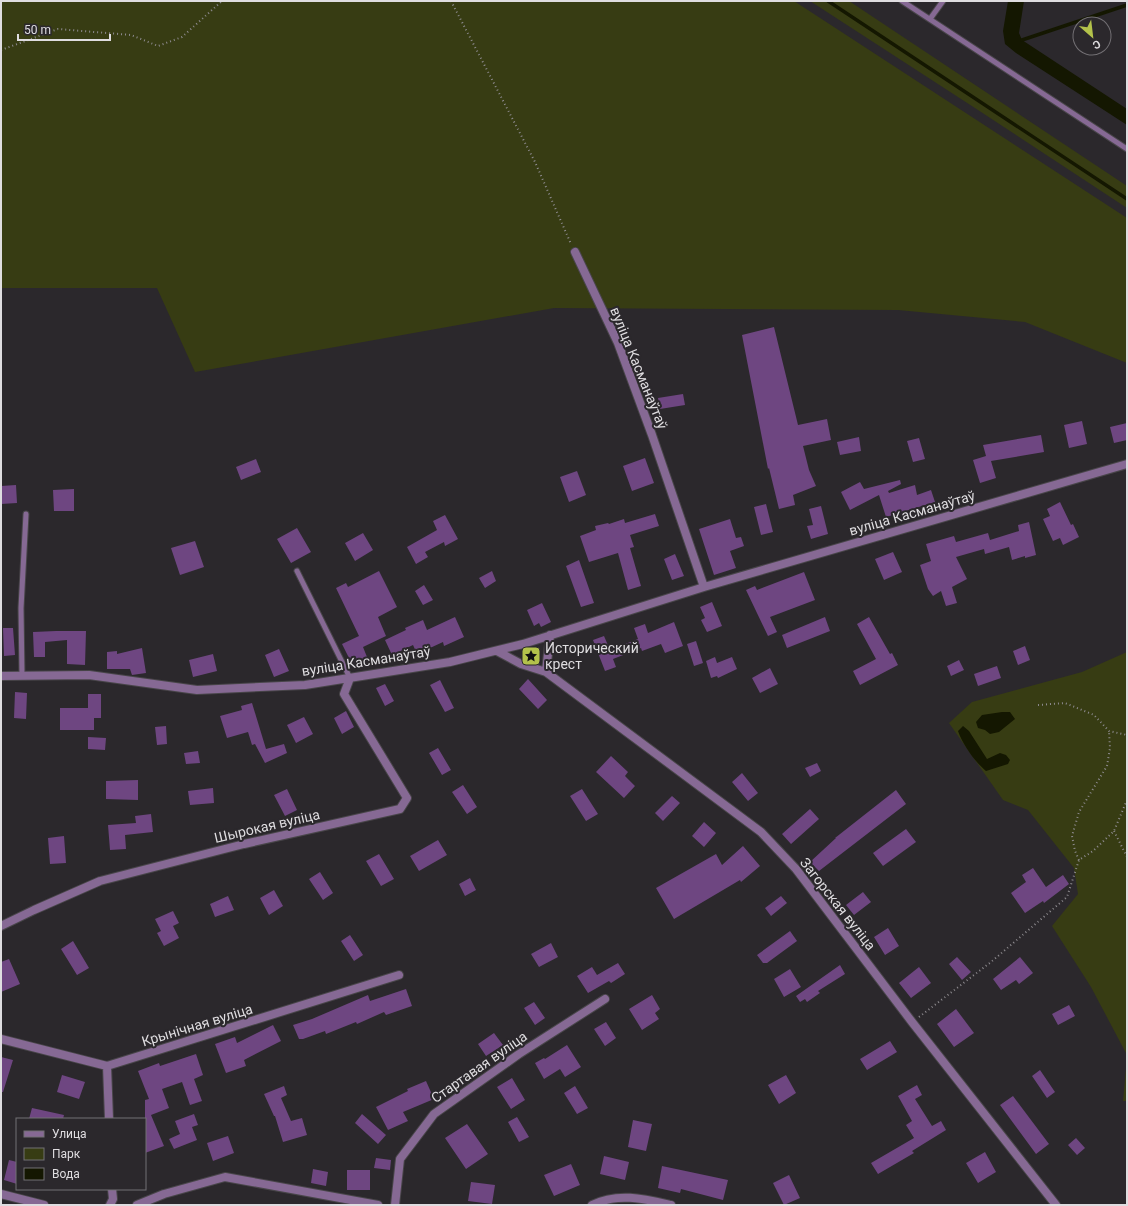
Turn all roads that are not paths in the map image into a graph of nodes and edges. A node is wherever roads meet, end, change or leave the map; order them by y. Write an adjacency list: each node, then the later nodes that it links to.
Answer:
1 (902, 1): 3 (lane)
2 (943, 1): 3 (lane)
3 (930, 19): 4 (lane)
4 (1127, 149)
5 (575, 252): 9 (street, вуліца Касманаўтаў)
6 (1127, 464): 9 (street, вуліца Касманаўтаў)
7 (26, 514): 14 (lane)
8 (297, 571): 15 (lane)
9 (704, 587): 10 (street, вуліца Касманаўтаў)
10 (550, 635): 11 (street, вуліца Касманаўтаў); 12 (street)
11 (497, 651): 12 (street, Загорская вуліца); 15 (street, вуліца Касманаўтаў)
12 (546, 672): 31 (street, Загорская вуліца)
13 (1, 676): 14 (street, вуліца Касманаўтаў)
14 (22, 676): 15 (street, вуліца Касманаўтаў)
15 (350, 678): 16 (street, Шырокая вуліца)
16 (1, 926)
17 (399, 975): 20 (street, Крынічная вуліца)
18 (605, 1000): 28 (street, Стартавая вуліца)
19 (1, 1039): 20 (street)
20 (107, 1066): 21 (street)
21 (109, 1118)
22 (112, 1190): 25 (street)
23 (1, 1194): 24 (street)
24 (44, 1205)
25 (110, 1205)
26 (137, 1205): 27 (street)
27 (378, 1205)
28 (395, 1205)
29 (592, 1205): 30 (street)
30 (671, 1205)
31 (1056, 1205)

